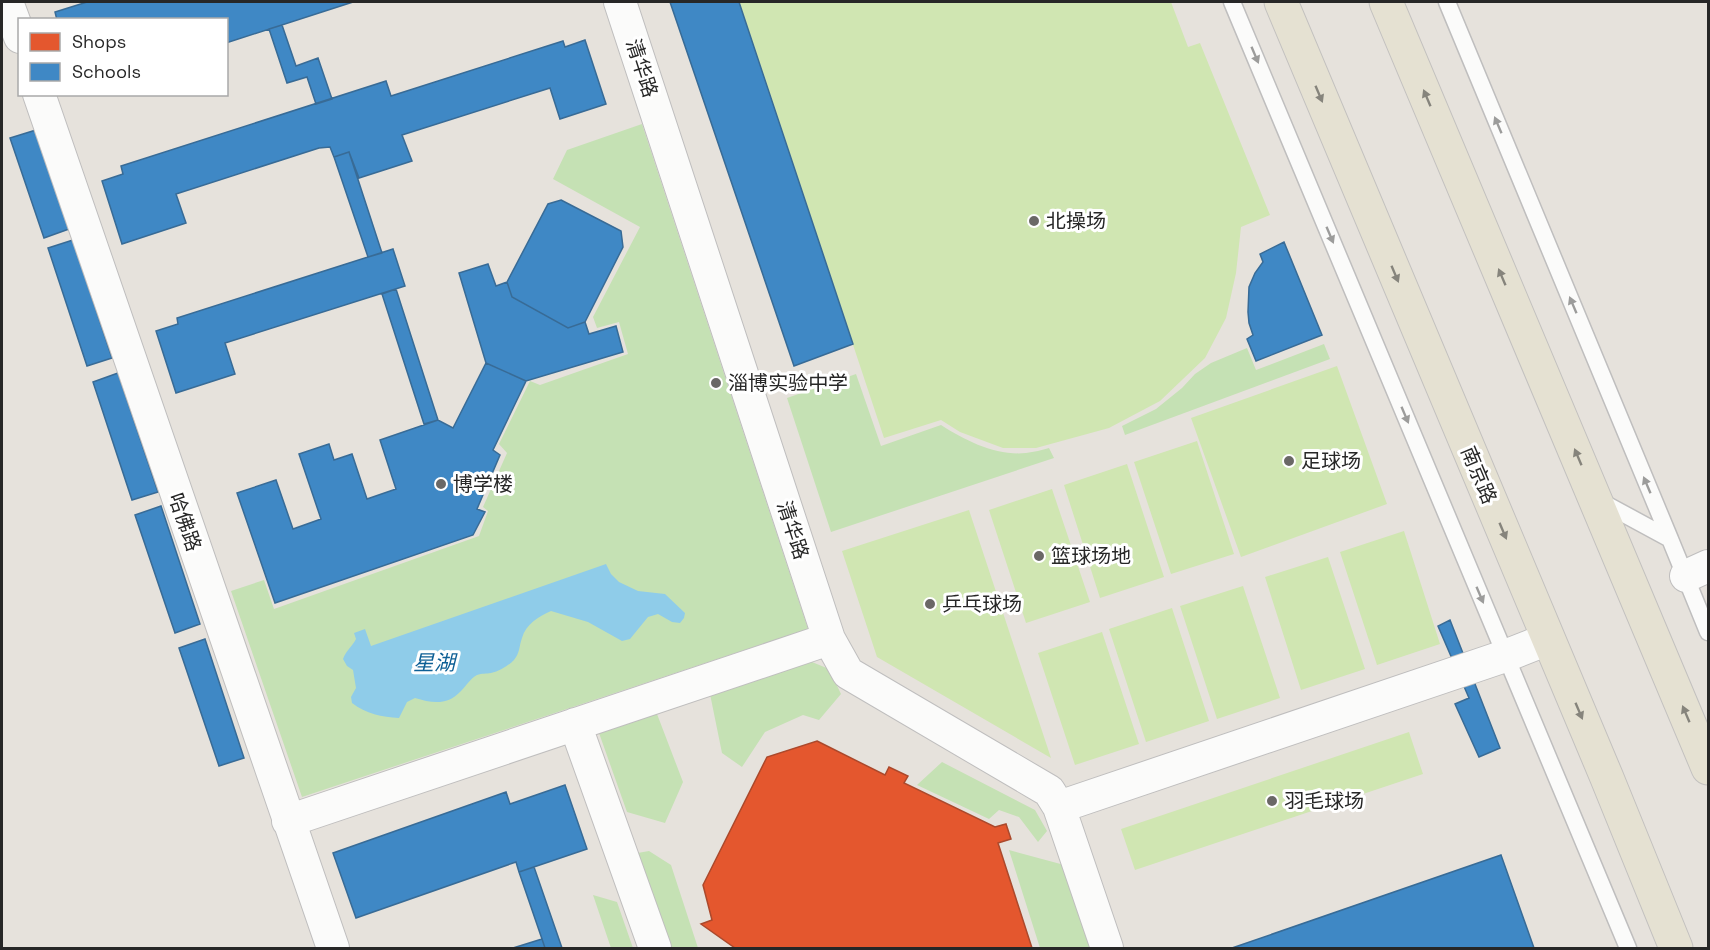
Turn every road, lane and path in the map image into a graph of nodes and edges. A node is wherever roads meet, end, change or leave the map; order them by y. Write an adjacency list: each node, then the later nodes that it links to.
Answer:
1 (7, 2): 7 (street)
2 (620, 2): 13 (street, 清华路)
3 (1232, 2): 15 (lane, one-way to 15)
4 (1281, 2): 14 (main road, 南京路, one-way to 14)
5 (1386, 2): 9 (main road, one-way to 5)
6 (1447, 2): 10 (lane, one-way to 6)
7 (18, 32)
8 (40, 96): 19 (street, 哈佛路)
9 (1595, 499): 10 (lane); 17 (main road, one-way to 9)
10 (1670, 539): 11 (lane)
11 (1697, 571): 12 (lane)
12 (1708, 632)
13 (829, 639): 16 (street); 18 (street, 清华路)
14 (1548, 639): 15 (street); 24 (main road, 南京路, one-way to 24)
15 (1505, 656): 18 (street); 23 (lane)
16 (575, 724): 19 (street); 21 (street)
17 (1708, 768)
18 (1059, 807): 22 (street, 清华路)
19 (288, 821): 20 (street, 哈佛路)
20 (333, 948)
21 (655, 948)
22 (1107, 948)
23 (1628, 948)
24 (1676, 948)

